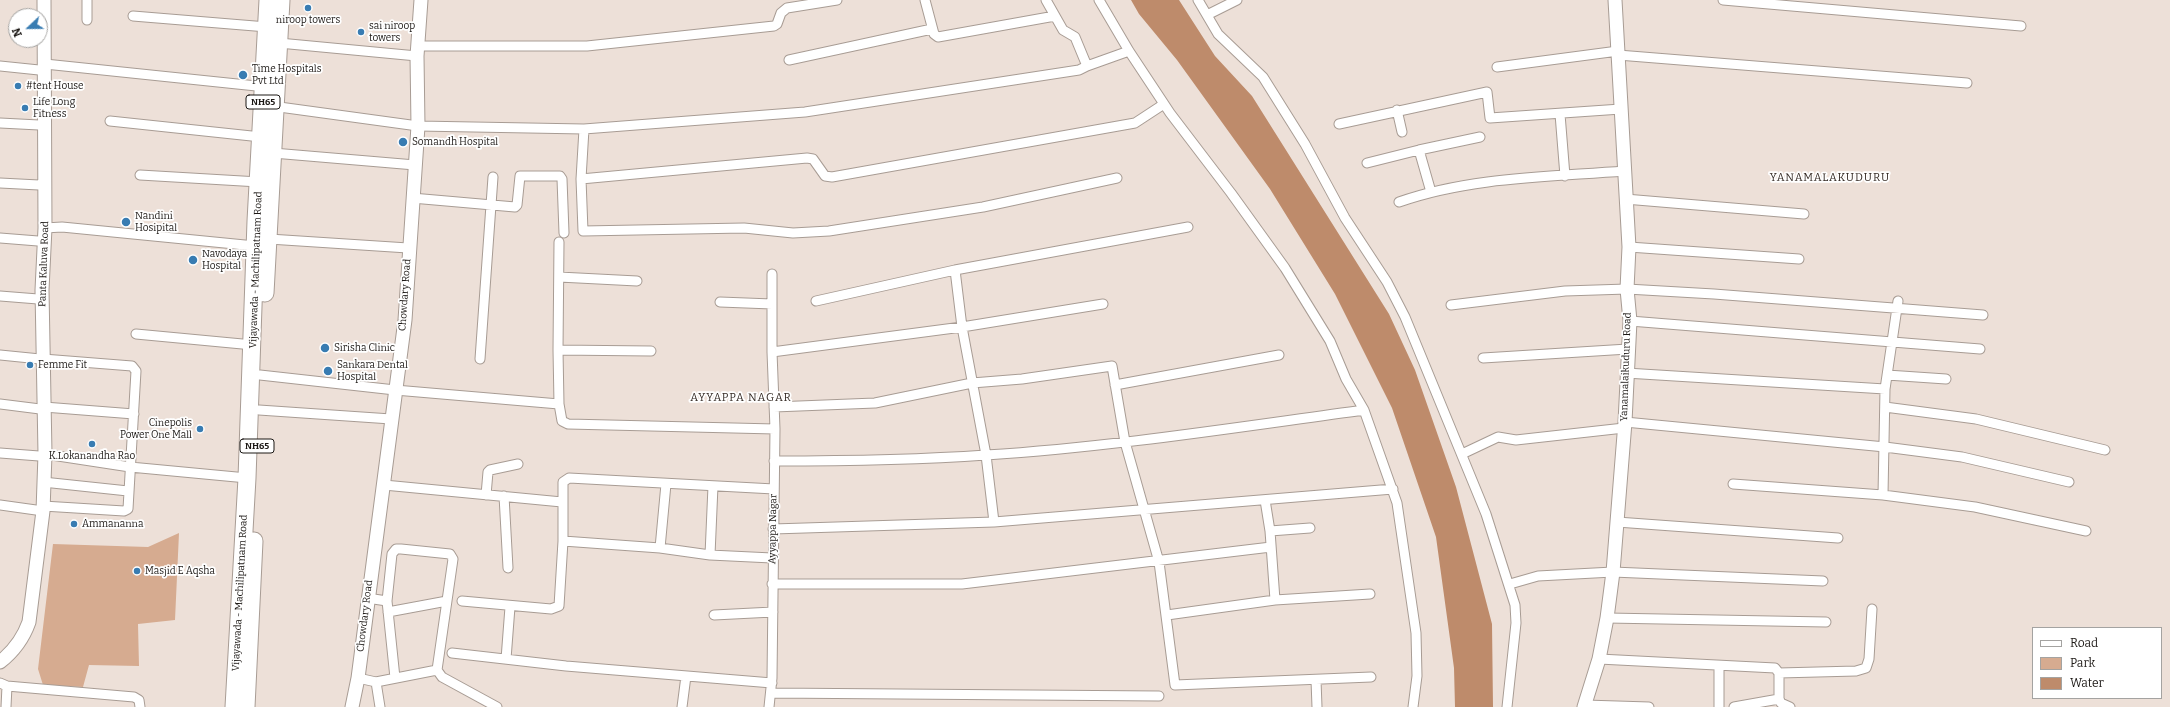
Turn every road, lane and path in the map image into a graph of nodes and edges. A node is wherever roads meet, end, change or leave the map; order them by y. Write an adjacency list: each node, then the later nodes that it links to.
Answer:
1 (44, 0): 29 (street, Panta Kaluva Road)
2 (87, 0): 17 (street)
3 (268, 0): 19 (highway, Vijayawada - Machilipatnam Road / NH65)
4 (281, 0): 21 (highway, Vijayawada - Machilipatnam Road / NH65)
5 (421, 0): 23 (street, Chowdary Road)
6 (838, 0): 23 (street)
7 (925, 0): 20 (street)
8 (1046, 0): 16 (street)
9 (1099, 0): 24 (street)
10 (1198, 0): 14 (street)
11 (1236, 0): 14 (street)
12 (1615, 0): 25 (street, Yanamalaikuduru Road)
13 (1723, 0): 18 (street)
14 (1207, 15): 128 (street)
15 (133, 16): 19 (street)
16 (1055, 16): 20 (street); 28 (street)
17 (87, 20)
18 (2021, 26)
19 (267, 27): 32 (highway, Vijayawada - Machilipatnam Road / NH65)
20 (932, 29): 26 (street)
21 (279, 44): 23 (street); 32 (highway, Vijayawada - Machilipatnam Road / NH65)
22 (38, 48): 29 (street, Panta Kaluva Road)
23 (417, 51): 42 (street, Chowdary Road)
24 (1129, 51): 28 (street); 33 (street)
25 (1618, 53): 30 (street); 31 (street); 35 (street, Yanamalaikuduru Road)
26 (789, 60)
27 (0, 66): 29 (street)
28 (1087, 66): 43 (street)
29 (42, 67): 32 (street); 41 (street, Panta Kaluva Road); 59 (street, Panta Kaluva Road)
30 (1497, 67)
31 (1967, 83)
32 (270, 87): 34 (highway, Vijayawada - Machilipatnam Road / NH65)
33 (1164, 104): 56 (street); 119 (street)
34 (269, 106): 42 (street); 45 (highway, Vijayawada - Machilipatnam Road / NH65); 48 (highway, Vijayawada - Machilipatnam Road / NH65)
35 (1620, 109): 37 (street); 51 (street, Yanamalaikuduru Road)
36 (1397, 110): 37 (street); 40 (street); 44 (street)
37 (1560, 114): 53 (street)
38 (110, 121): 45 (street)
39 (0, 123): 41 (street)
40 (1339, 124)
41 (39, 125): 59 (street, Panta Kaluva Road)
42 (418, 126): 43 (street); 50 (street, Chowdary Road)
43 (584, 129): 56 (street)
44 (1402, 132)
45 (261, 137): 57 (highway, Vijayawada - Machilipatnam Road / NH65)
46 (1480, 138): 47 (street)
47 (1420, 150): 49 (street); 60 (street)
48 (273, 153): 50 (street); 71 (highway, Vijayawada - Machilipatnam Road / NH65)
49 (1367, 163)
50 (415, 164): 61 (street, Chowdary Road)
51 (1624, 171): 53 (street); 62 (street, Yanamalaikuduru Road)
52 (140, 175): 57 (street)
53 (1565, 176): 60 (street)
54 (493, 177): 64 (street)
55 (1117, 178): 56 (street)
56 (582, 179)
57 (259, 182): 71 (highway, Vijayawada - Machilipatnam Road / NH65)
58 (0, 183): 59 (street)
59 (42, 183): 67 (street, Panta Kaluva Road); 70 (street, Panta Kaluva Road)
60 (1431, 192): 63 (street)
61 (412, 198): 64 (street); 74 (street, Chowdary Road)
62 (1625, 199): 65 (street); 73 (street, Yanamalaikuduru Road)
63 (1399, 202)
64 (491, 205): 68 (street); 104 (street)
65 (1804, 214)
66 (1188, 227): 76 (street)
67 (45, 228): 71 (street); 103 (street, Panta Kaluva Road)
68 (564, 233)
69 (0, 238): 70 (street)
70 (38, 241): 82 (street, Panta Kaluva Road)
71 (262, 242): 74 (street); 94 (highway, Vijayawada - Machilipatnam Road / NH65); 106 (highway, Vijayawada - Machilipatnam Road / NH65)
72 (559, 242): 78 (street)
73 (1629, 247): 75 (street); 80 (street, Yanamalaikuduru Road)
74 (408, 248): 112 (street, Chowdary Road)
75 (1799, 259)
76 (954, 270): 83 (street); 91 (street)
77 (772, 274): 85 (street, Ayyappa Nagar)
78 (559, 277): 79 (street); 97 (street)
79 (637, 281)
80 (1627, 289): 87 (street); 88 (street); 90 (street, Yanamalaikuduru Road)
81 (0, 296): 82 (street)
82 (38, 299): 103 (street, Panta Kaluva Road)
83 (816, 301)
84 (720, 302): 85 (street)
85 (772, 304): 99 (street, Ayyappa Nagar)
86 (1103, 304): 91 (street)
87 (1451, 305)
88 (1897, 305): 89 (street); 93 (street)
89 (1983, 315)
90 (1630, 321): 93 (street); 95 (street, Yanamalaikuduru Road)
91 (962, 328): 99 (street); 109 (street)
92 (136, 334): 94 (street)
93 (1892, 342): 96 (street); 107 (street)
94 (253, 345): 134 (highway, Vijayawada - Machilipatnam Road / NH65)
95 (1628, 349): 102 (street); 105 (street, Yanamalaikuduru Road)
96 (1980, 349)
97 (558, 350): 98 (street); 114 (street)
98 (651, 351)
99 (772, 352): 115 (street, Ayyappa Nagar)
100 (0, 355): 103 (street)
101 (1279, 355): 110 (street)
102 (1483, 358)
103 (41, 359): 117 (street, Panta Kaluva Road); 120 (street)
104 (480, 359)
105 (1626, 373): 111 (street); 122 (street, Yanamalaikuduru Road)
106 (260, 375): 112 (street); 118 (highway, Vijayawada - Machilipatnam Road / NH65)
107 (1887, 375): 108 (street); 111 (street)
108 (1946, 379)
109 (972, 383): 110 (street); 115 (street); 130 (street)
110 (1115, 385): 124 (street)
111 (1885, 389): 116 (street)
112 (395, 390): 114 (street); 121 (street, Chowdary Road)
113 (0, 404): 117 (street)
114 (559, 404): 123 (street)
115 (774, 407): 123 (street, Ayyappa Nagar)
116 (1885, 407): 125 (street); 126 (street)
117 (42, 408): 120 (street); 129 (street, Panta Kaluva Road)
118 (259, 410): 121 (street); 170 (highway, Vijayawada - Machilipatnam Road / NH65)
119 (1364, 410): 124 (street); 142 (street)
120 (134, 414): 133 (street)
121 (391, 419): 137 (street, Chowdary Road)
122 (1624, 425): 125 (street); 128 (street); 153 (street, Yanamalaikuduru Road)
123 (775, 429): 131 (street, Ayyappa Nagar)
124 (1126, 442): 130 (street); 151 (street)
125 (1885, 447): 136 (street); 145 (street)
126 (2105, 450)
127 (0, 453): 129 (street)
128 (1462, 454): 169 (street)
129 (42, 455): 133 (street); 135 (street, Panta Kaluva Road); 150 (street, Panta Kaluva Road)
130 (986, 455): 131 (street); 152 (street)
131 (774, 461): 141 (street, Ayyappa Nagar)
132 (518, 464): 144 (street)
133 (130, 467): 134 (street); 143 (street)
134 (247, 478): 170 (highway, Vijayawada - Machilipatnam Road / NH65)
135 (43, 482): 143 (street); 150 (street, Panta Kaluva Road)
136 (2069, 482)
137 (384, 484): 144 (street); 172 (street, Chowdary Road)
138 (666, 484): 140 (street); 148 (street); 161 (street)
139 (1733, 484): 145 (street)
140 (713, 486): 141 (street); 162 (street)
141 (774, 489): 155 (street, Ayyappa Nagar)
142 (1393, 489): 147 (street); 214 (street)
143 (128, 492): 150 (street)
144 (486, 494): 146 (street)
145 (1883, 495): 157 (street)
146 (504, 496): 148 (street); 165 (street)
147 (1265, 500): 151 (street); 156 (street)
148 (562, 502): 159 (street)
149 (0, 505): 150 (street)
150 (42, 509): 188 (street, Panta Kaluva Road)
151 (1145, 510): 152 (street); 164 (street)
152 (994, 522): 155 (street)
153 (1617, 522): 158 (street); 166 (street, Yanamalaikuduru Road)
154 (1310, 528): 156 (street)
155 (773, 529): 163 (street, Ayyappa Nagar)
156 (1270, 531): 160 (street)
157 (2086, 531)
158 (1838, 538)
159 (563, 541): 161 (street); 177 (street)
160 (1271, 547): 164 (street); 173 (street)
161 (660, 548): 162 (street)
162 (710, 555): 163 (street)
163 (772, 558): 168 (street, Ayyappa Nagar)
164 (1159, 562): 168 (street); 182 (street)
165 (508, 568)
166 (1613, 572): 167 (street); 169 (street); 183 (street, Yanamalaikuduru Road)
167 (1823, 581)
168 (772, 584): 180 (street, Ayyappa Nagar)
169 (1510, 584): 215 (street)
170 (246, 592): 206 (highway, Vijayawada - Machilipatnam Road / NH65); 207 (highway, Vijayawada - Machilipatnam Road / NH65)
171 (1370, 594): 173 (street)
172 (368, 598): 174 (street); 194 (street, Chowdary Road)
173 (1275, 600): 182 (street)
174 (387, 601): 175 (street); 179 (street)
175 (447, 601): 179 (street); 190 (street)
176 (462, 601): 177 (street)
177 (510, 607): 187 (street)
178 (1872, 609): 191 (street)
179 (388, 612): 195 (street)
180 (773, 612): 181 (street); 198 (street, Ayyappa Nagar)
181 (714, 615)
182 (1166, 615): 196 (street)
183 (1607, 618): 184 (street); 186 (street, Yanamalaikuduru Road)
184 (1826, 622)
185 (452, 653): 187 (street)
186 (1599, 658): 189 (street); 203 (street, Yanamalaikuduru Road)
187 (506, 659): 192 (street)
188 (0, 662)
189 (1719, 666): 191 (street); 217 (street)
190 (437, 670): 195 (street); 210 (street)
191 (1779, 673): 202 (street)
192 (686, 676): 198 (street); 211 (street)
193 (1372, 677): 196 (street)
194 (358, 678): 197 (street); 208 (street, Chowdary Road)
195 (395, 678): 197 (street)
196 (1316, 680): 213 (street)
197 (376, 682): 209 (street)
198 (772, 683): 200 (street, Ayyappa Nagar)
199 (4, 684): 204 (street); 205 (street)
200 (771, 693): 201 (street); 212 (street, Ayyappa Nagar)
201 (1159, 696)
202 (1779, 699): 218 (street); 219 (street)
203 (1585, 706): 216 (street)
204 (6, 707)
205 (140, 707)
206 (234, 707)
207 (246, 707)
208 (352, 707)
209 (380, 707)
210 (497, 707)
211 (682, 707)
212 (769, 707)
213 (1317, 707)
214 (1413, 707)
215 (1507, 707)
216 (1649, 707)
217 (1719, 707)
218 (1734, 707)
219 (1790, 707)

